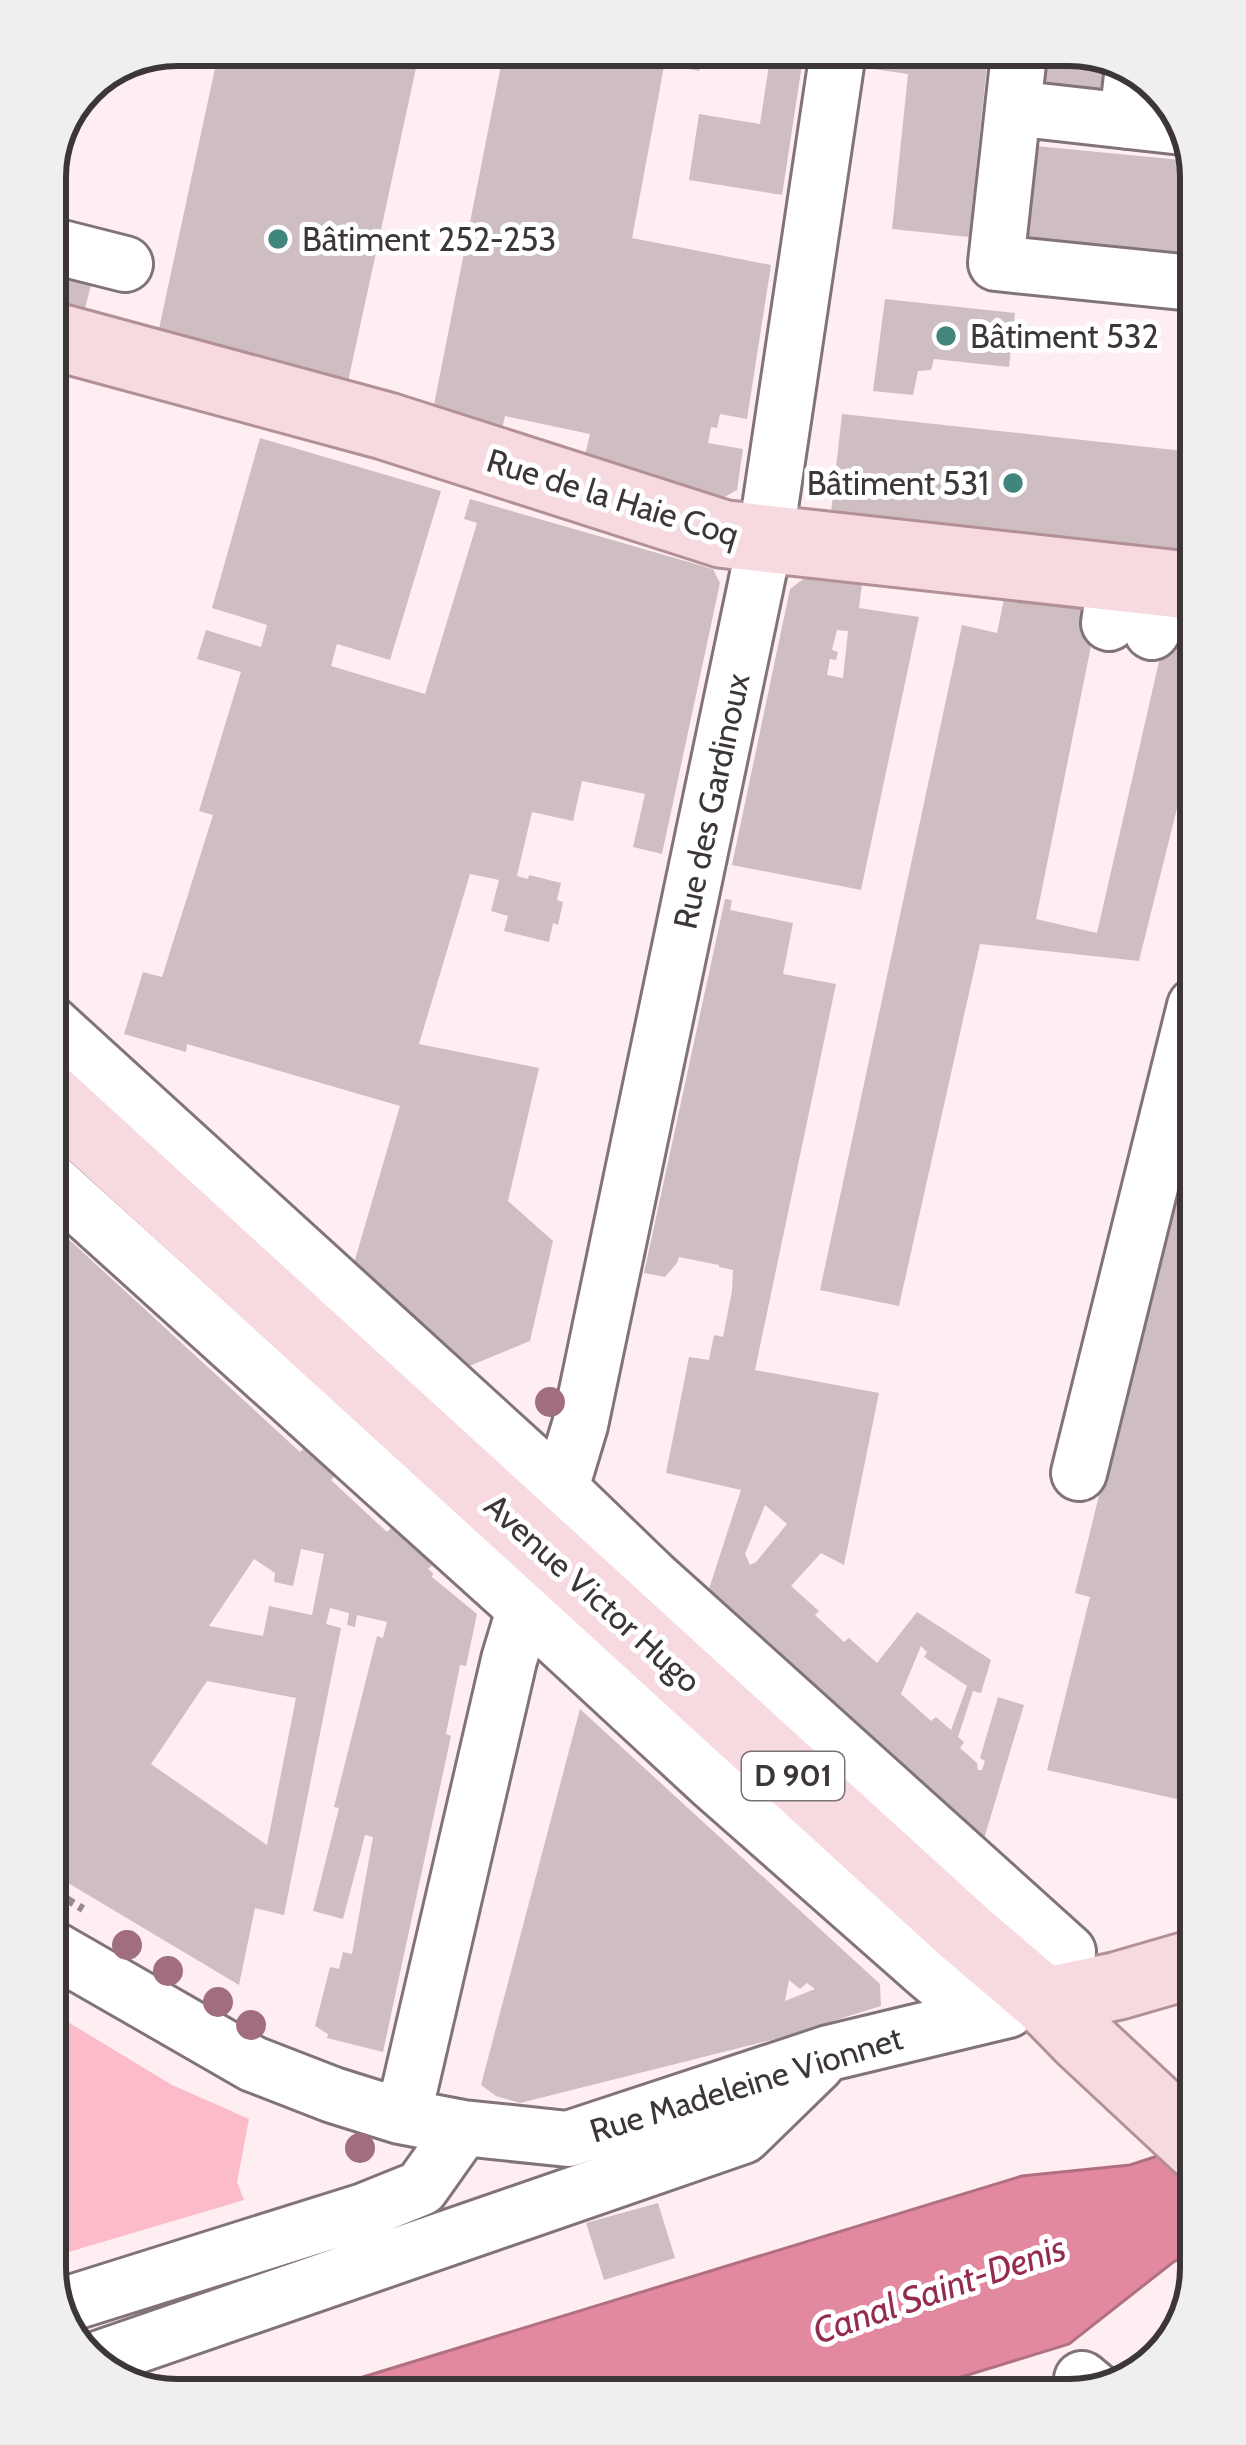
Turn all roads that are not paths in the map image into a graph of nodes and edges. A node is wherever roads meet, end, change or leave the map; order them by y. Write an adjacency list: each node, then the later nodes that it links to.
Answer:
1 (836, 66): 11 (street, Rue des Gardinoux)
2 (1018, 66): 4 (street)
3 (1131, 86): 5 (street)
4 (1013, 107): 5 (street); 9 (street)
5 (1127, 121): 6 (street)
6 (1167, 125)
7 (66, 249): 8 (street)
8 (125, 264)
9 (1180, 282)
10 (66, 339): 11 (main road, Rue de la Haie Coq)
11 (765, 541): 12 (main road, Rue de la Haie Coq); 18 (street, Rue des Gardinoux)
12 (1147, 601)
13 (66, 1040): 18 (street)
14 (1180, 1066): 17 (street)
15 (66, 1112): 18 (main road, Avenue Victor Hugo / D 901)
16 (66, 1192): 18 (street)
17 (1079, 1473)
18 (543, 1548): 21 (main road, Avenue Victor Hugo / D 901); 23 (street, Rue des Gardinoux)
19 (66, 1956): 23 (street, Rue Madeleine Vionnet)
20 (1180, 1968): 21 (main road)
21 (1045, 2001): 22 (street, Rue Madeleine Vionnet); 24 (main road, Avenue Victor Hugo / D 901)
22 (829, 2053): 25 (street, Rue Madeleine Vionnet); 27 (street)
23 (400, 2116): 25 (street, Rue Madeleine Vionnet)
24 (1180, 2130)
25 (459, 2134): 26 (street)
26 (72, 2303)
27 (110, 2355)

